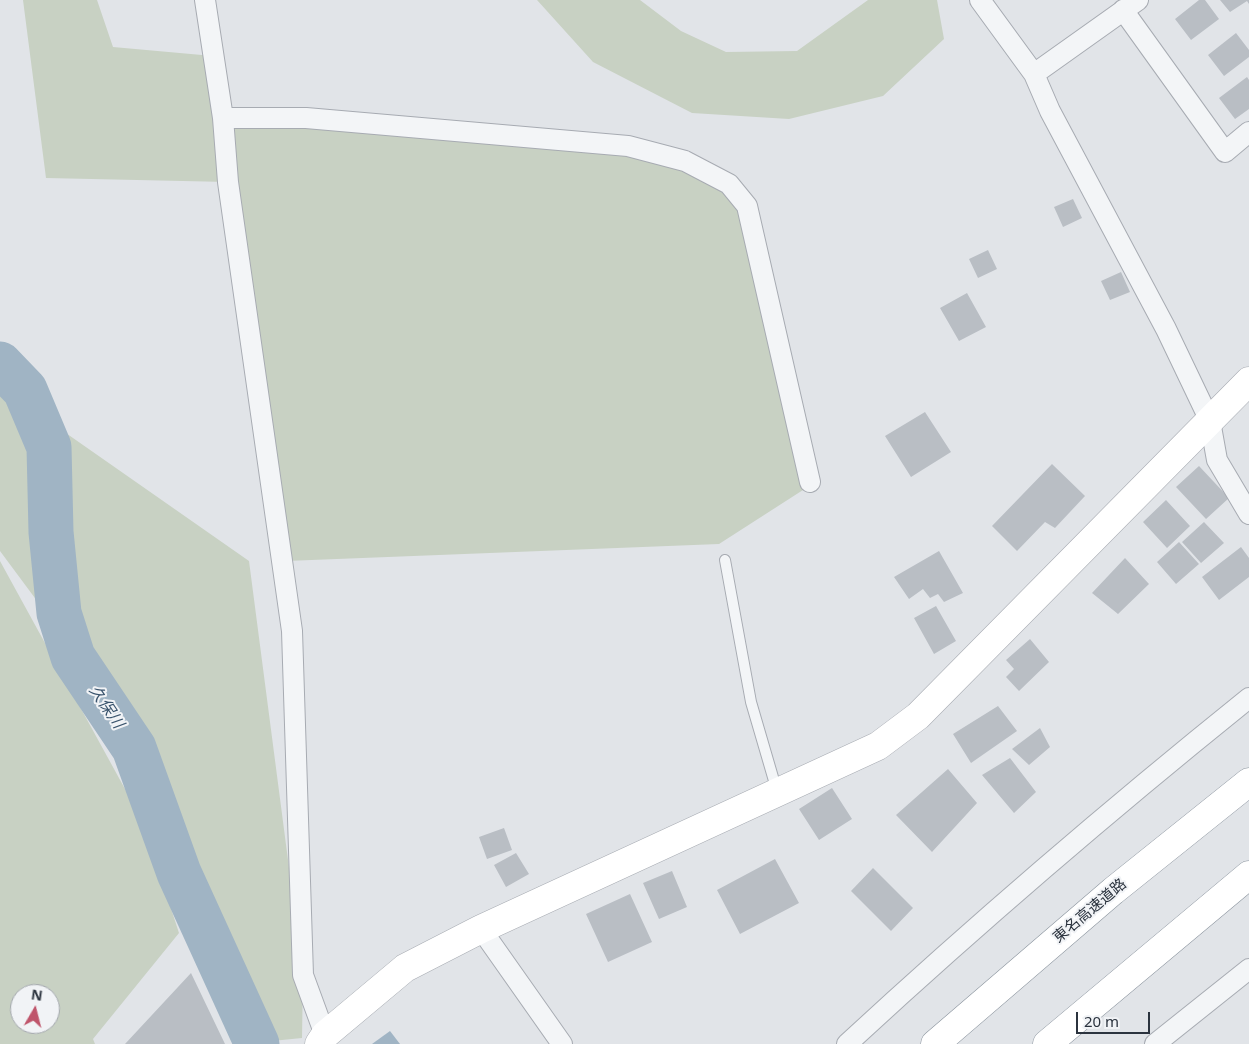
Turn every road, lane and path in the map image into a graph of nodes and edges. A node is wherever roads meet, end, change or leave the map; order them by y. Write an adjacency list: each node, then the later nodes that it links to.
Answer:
1 (205, 0): 5 (street)
2 (980, 0): 4 (street)
3 (1131, 5): 4 (street); 6 (street)
4 (1034, 74): 8 (street)
5 (223, 118): 9 (street); 18 (street)
6 (1249, 132)
7 (1249, 381): 8 (main road)
8 (1210, 421): 10 (street); 14 (main road)
9 (810, 482)
10 (1249, 514)
11 (725, 560): 14 (lane)
12 (1249, 698): 20 (street)
13 (1249, 782): 21 (main road, 東名高速道路)
14 (777, 792): 16 (main road)
15 (1249, 875): 22 (main road)
16 (481, 929): 18 (main road); 19 (street)
17 (1249, 968): 23 (street)
18 (322, 1039)
19 (562, 1044)
20 (847, 1044)
21 (935, 1044)
22 (1047, 1044)
23 (1155, 1044)

